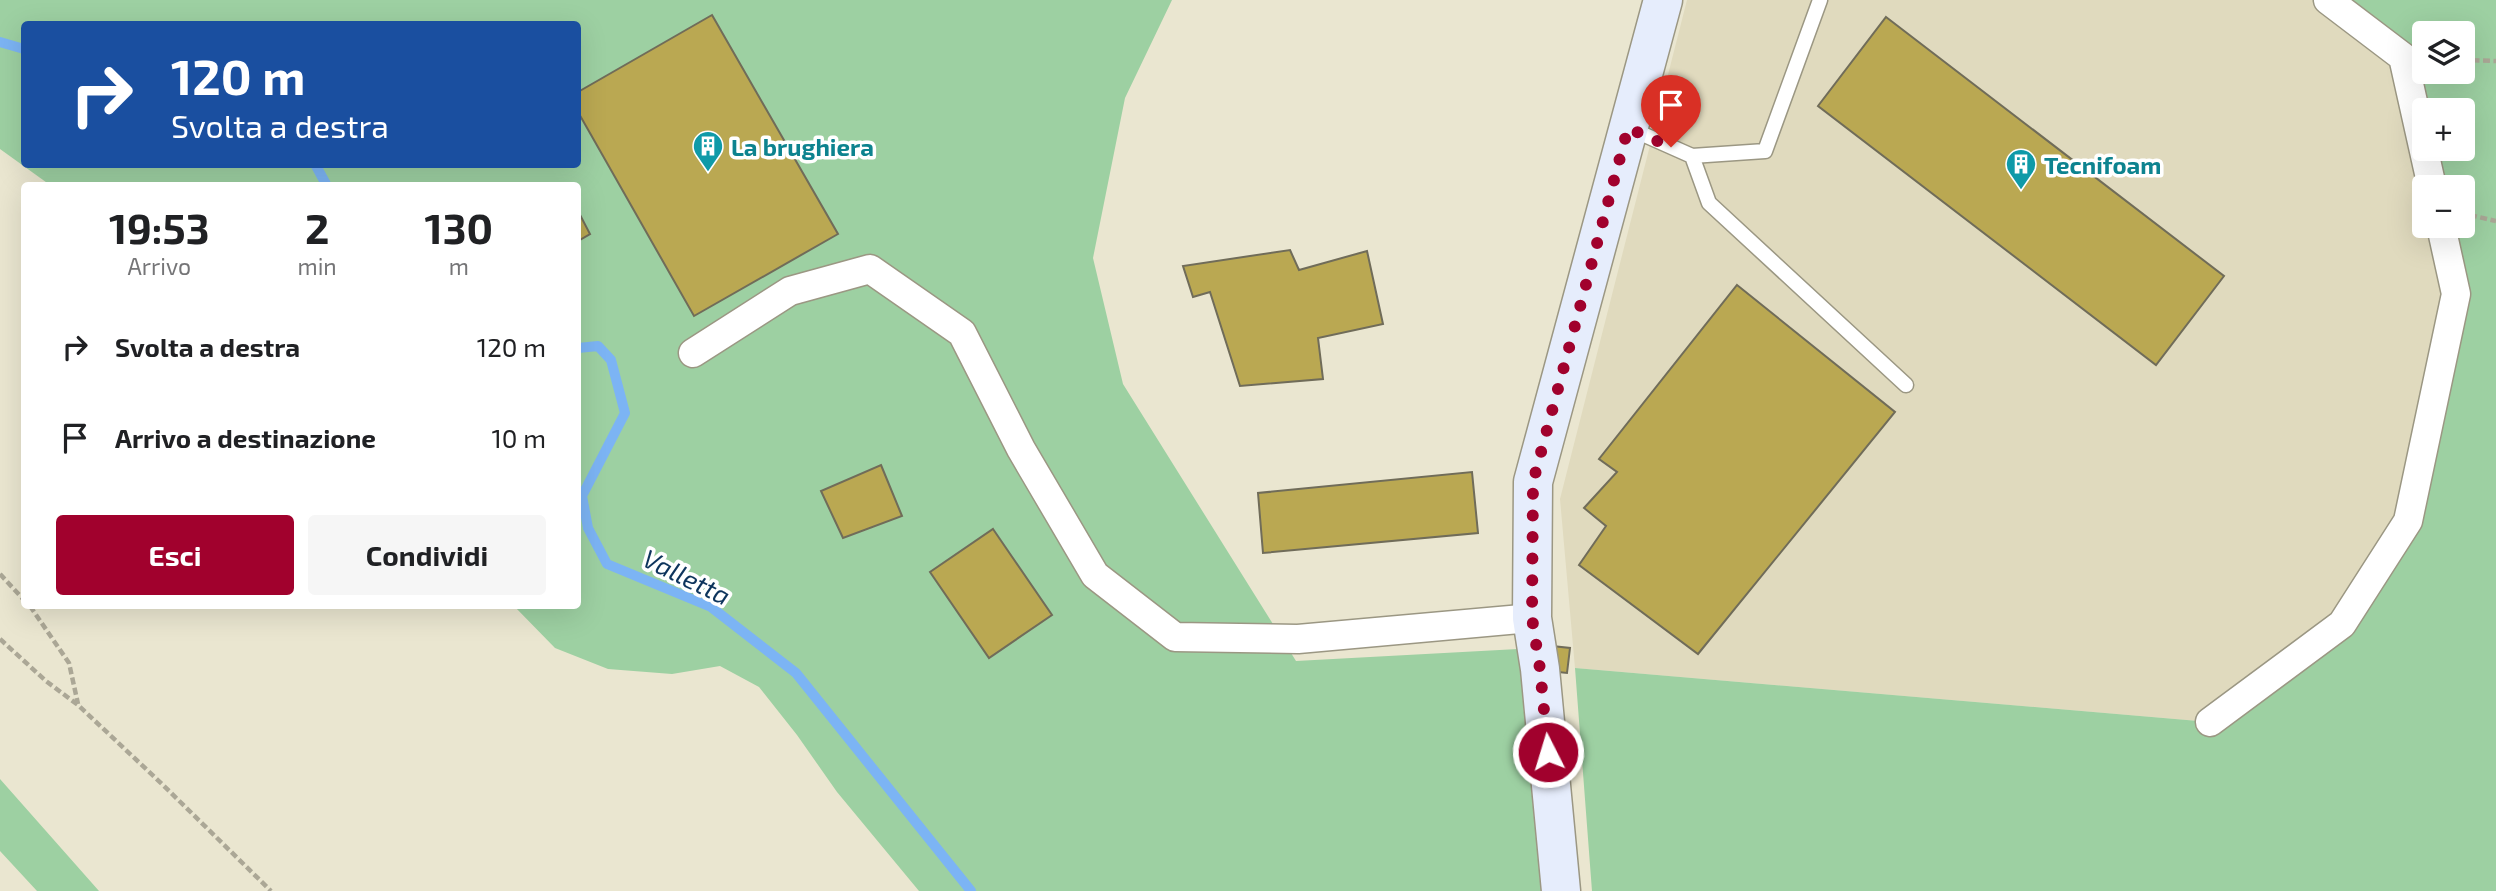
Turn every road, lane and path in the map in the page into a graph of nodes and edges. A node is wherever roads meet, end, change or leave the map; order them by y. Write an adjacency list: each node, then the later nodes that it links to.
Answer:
1 (1663, 0): 6 (street)
2 (1820, 0): 7 (lane)
3 (2328, 0): 8 (street)
4 (2475, 60): 5 (path)
5 (2496, 61)
6 (1628, 128): 7 (lane); 17 (street)
7 (1692, 156): 13 (lane)
8 (2429, 175)
9 (2475, 217): 10 (path)
10 (2496, 222)
11 (2444, 238): 20 (street)
12 (693, 353): 17 (street)
13 (1906, 385)
14 (0, 574): 15 (path)
15 (21, 597)
16 (32, 609): 19 (path)
17 (1532, 618): 22 (street)
18 (0, 639): 19 (path)
19 (78, 705): 21 (path)
20 (2210, 722)
21 (271, 891)
22 (1561, 891)

